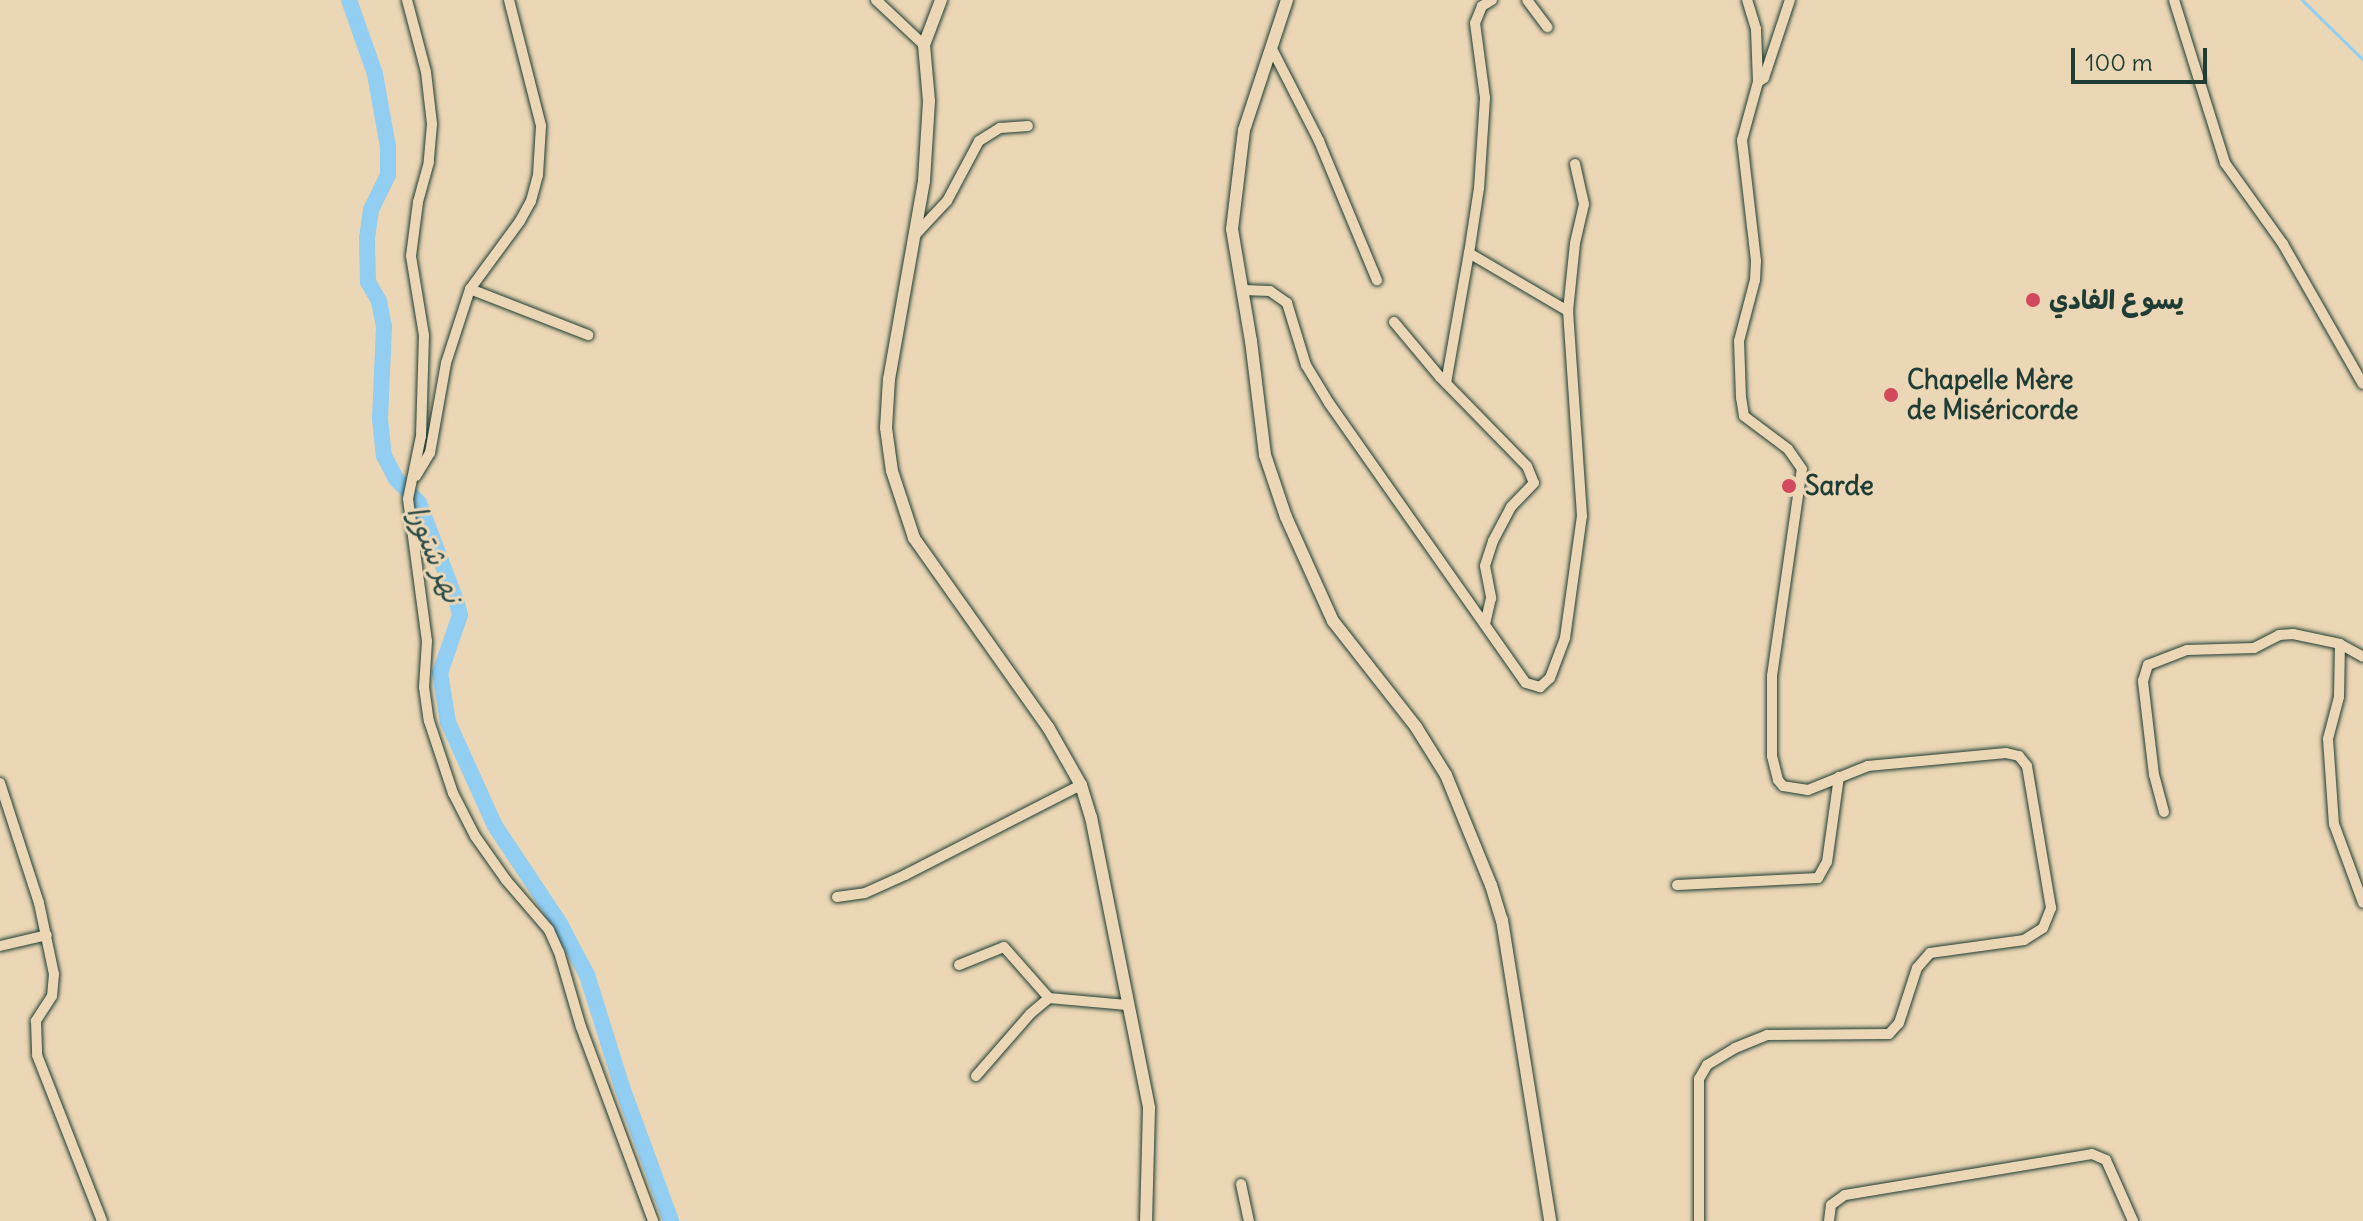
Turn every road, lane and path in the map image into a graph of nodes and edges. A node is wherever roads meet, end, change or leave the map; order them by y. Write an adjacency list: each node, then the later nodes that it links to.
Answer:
1 (407, 0): 27 (street)
2 (509, 0): 20 (street)
3 (876, 0): 12 (street)
4 (941, 0): 12 (street)
5 (1287, 0): 13 (street)
6 (1492, 0): 18 (street)
7 (1527, 0): 11 (street)
8 (1747, 0): 14 (street)
9 (1790, 0): 14 (street)
10 (2174, 0): 26 (street)
11 (1547, 27)
12 (924, 45): 17 (street)
13 (1271, 47): 19 (street); 21 (street)
14 (1758, 82): 31 (street)
15 (1028, 126): 17 (street)
16 (1575, 164): 22 (street)
17 (916, 234): 33 (street)
18 (1469, 253): 22 (street); 25 (street)
19 (1377, 280)
20 (470, 289): 24 (street); 27 (street)
21 (1242, 290): 28 (street); 49 (street)
22 (1568, 311): 28 (street)
23 (1394, 322): 25 (street)
24 (588, 335)
25 (1446, 383): 28 (street)
26 (2363, 384)
27 (411, 485): 46 (street)
28 (1485, 624)
29 (2340, 644): 30 (street); 34 (street); 37 (street)
30 (2363, 657)
31 (1839, 777): 35 (street); 50 (street)
32 (0, 783): 38 (street)
33 (1081, 785): 36 (street); 42 (street)
34 (2164, 812)
35 (1677, 885)
36 (837, 897)
37 (2363, 903)
38 (47, 935): 39 (street); 45 (street)
39 (0, 946)
40 (959, 965): 41 (street)
41 (1049, 998): 42 (street); 43 (street)
42 (1127, 1005): 47 (street)
43 (976, 1076)
44 (1241, 1184): 48 (street)
45 (102, 1221)
46 (653, 1221)
47 (1146, 1221)
48 (1249, 1221)
49 (1550, 1221)
50 (1699, 1221)
51 (1829, 1221): 52 (street)
52 (2133, 1221)

